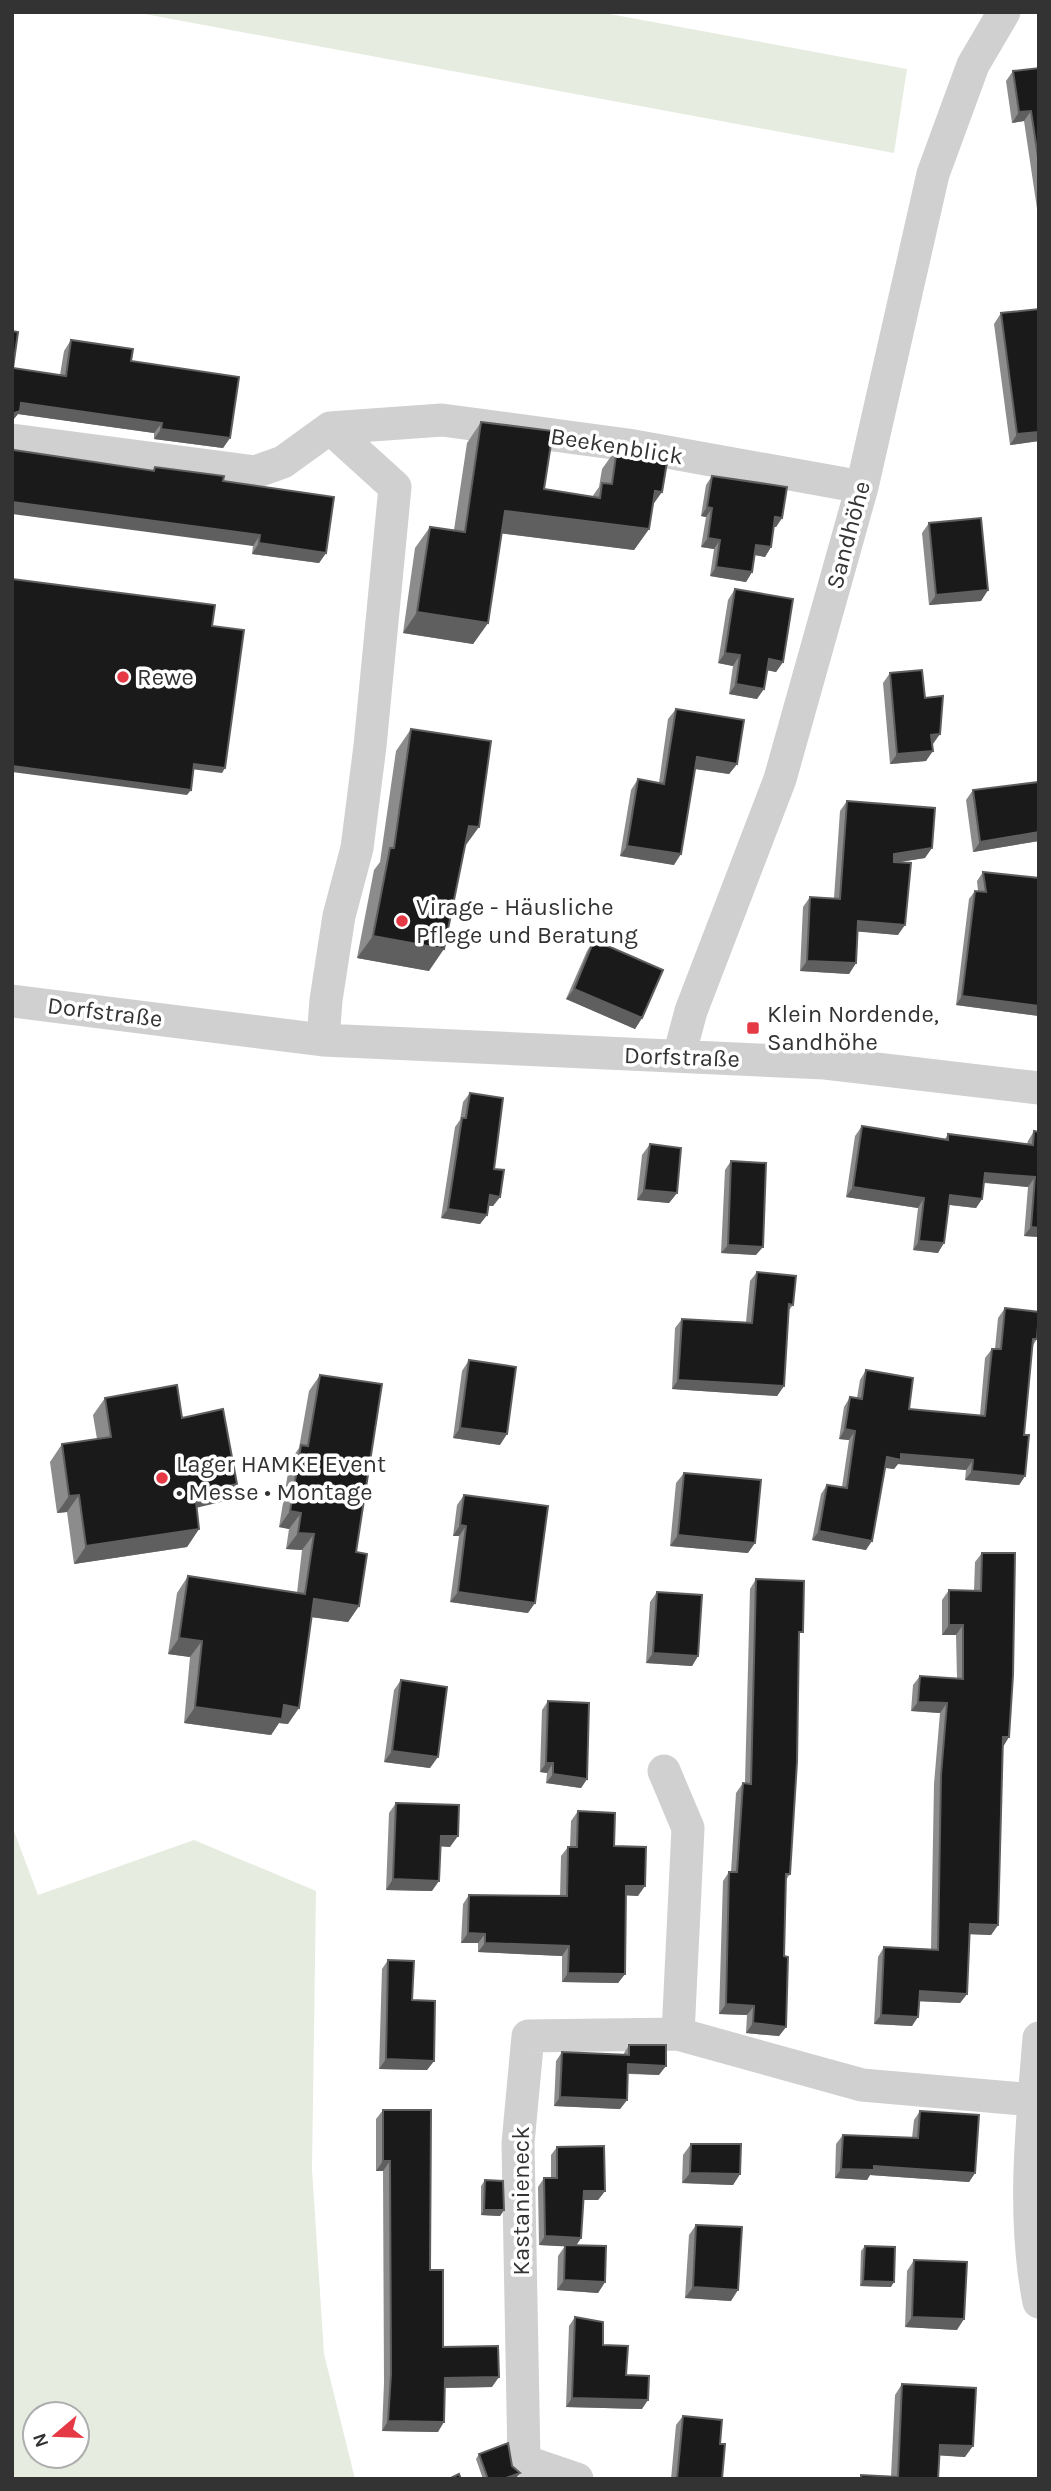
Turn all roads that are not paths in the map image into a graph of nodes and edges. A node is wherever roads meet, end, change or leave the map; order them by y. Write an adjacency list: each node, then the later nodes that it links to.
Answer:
1 (1004, 12): 4 (street, Sandhöhe)
2 (330, 428): 3 (street); 4 (street, Beekenblick); 6 (street)
3 (12, 440)
4 (862, 487): 7 (street, Sandhöhe)
5 (12, 1001): 6 (street, Dorfstraße)
6 (323, 1040): 7 (street, Dorfstraße)
7 (679, 1056): 8 (street, Dorfstraße)
8 (1039, 1088)
9 (664, 1771): 10 (street)
10 (678, 2034): 12 (street, Kastanieneck); 14 (street, Kastanieneck)
11 (1039, 2038): 12 (street)
12 (1034, 2101): 13 (street)
13 (1039, 2302)
14 (578, 2479)

